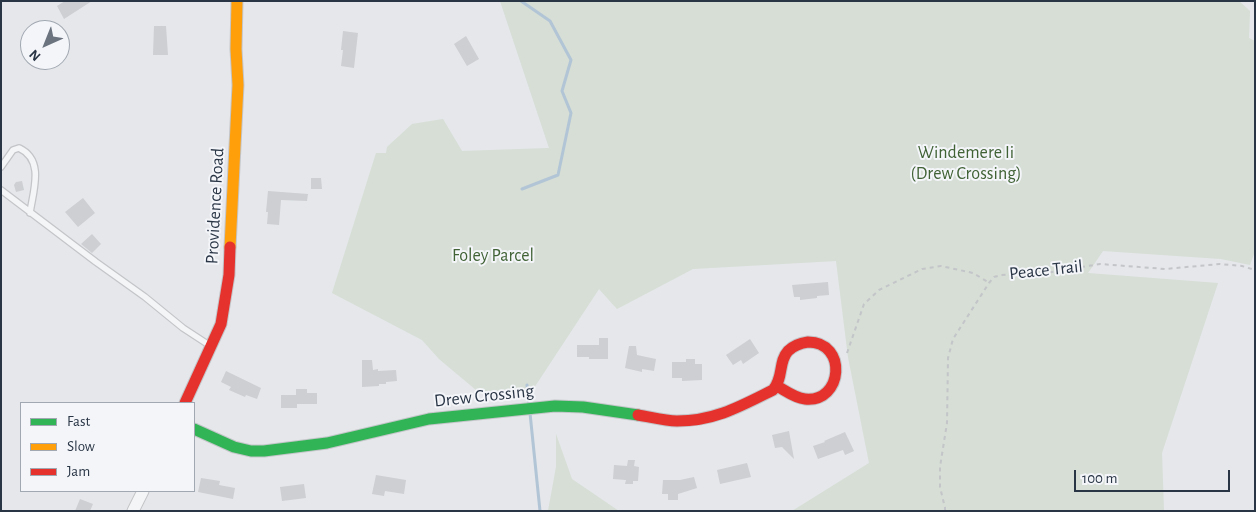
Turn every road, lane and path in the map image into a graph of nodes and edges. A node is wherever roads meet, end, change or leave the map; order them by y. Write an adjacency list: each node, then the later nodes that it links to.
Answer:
1 (238, 1): 7 (street, Providence Road)
2 (1, 167): 4 (lane)
3 (1, 190): 4 (lane)
4 (30, 213): 7 (lane)
5 (1255, 270): 6 (path, Peace Trail)
6 (988, 283): 8 (path); 14 (path, Peace Trail)
7 (211, 347): 10 (street, Providence Road)
8 (846, 355)
9 (777, 386): 9 (street); 11 (street, Drew Crossing)
10 (185, 402)
11 (195, 429)
12 (142, 492): 13 (street)
13 (133, 511)
14 (945, 511)

